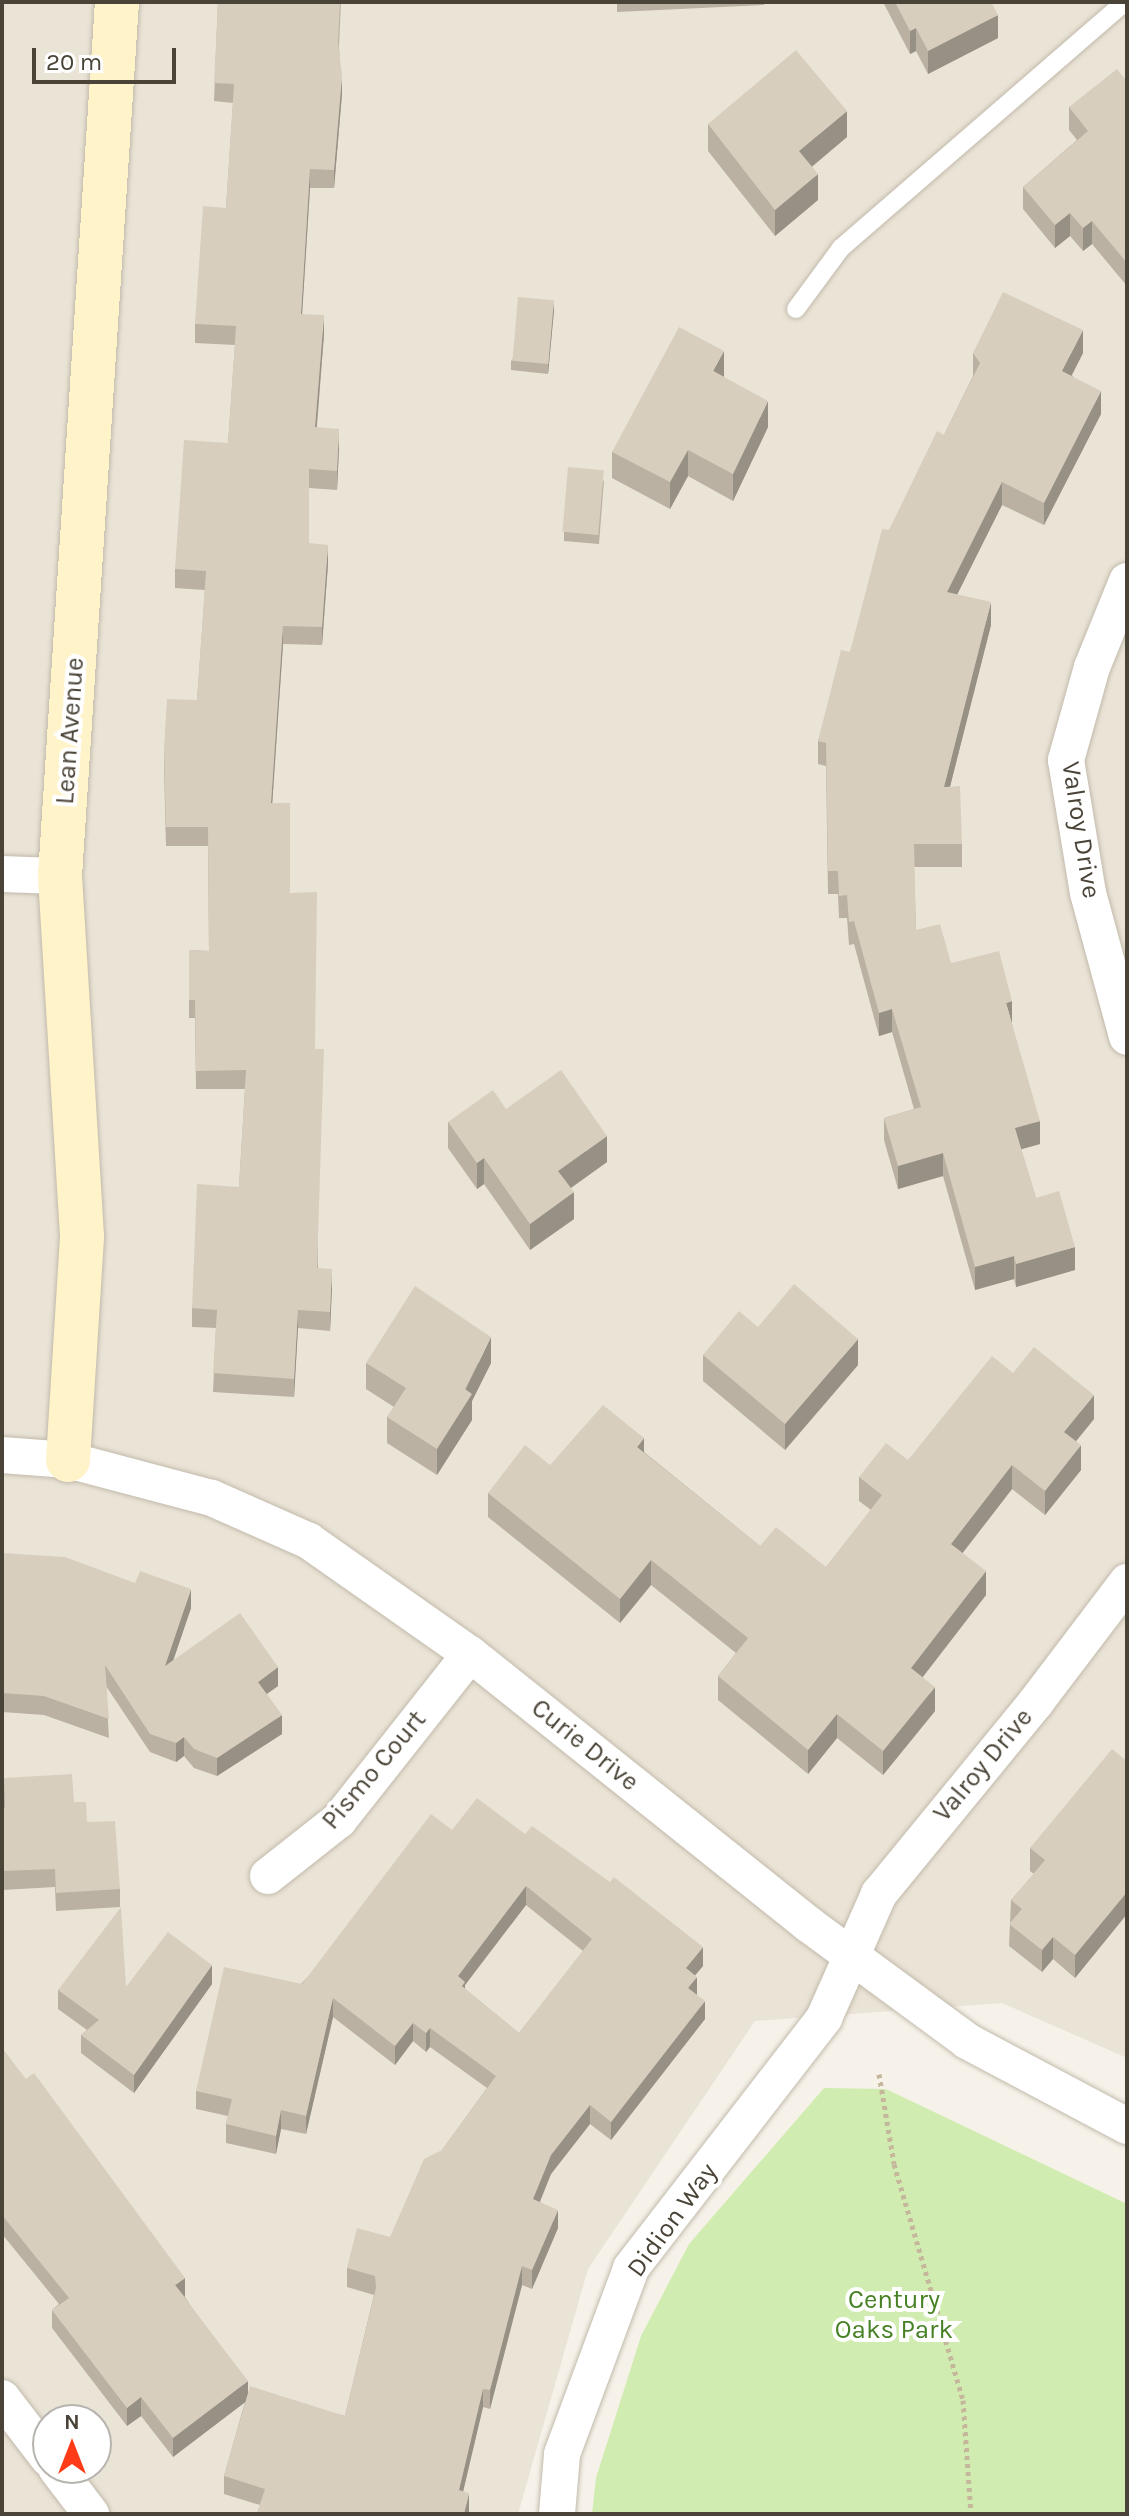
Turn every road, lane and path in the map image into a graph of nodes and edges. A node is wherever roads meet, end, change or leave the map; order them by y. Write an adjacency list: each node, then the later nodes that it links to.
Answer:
1 (117, 2): 6 (street, Lean Avenue)
2 (1125, 2): 3 (lane)
3 (796, 309)
4 (1127, 581): 7 (street, Valroy Drive)
5 (2, 874): 6 (street)
6 (60, 876): 9 (street, Lean Avenue)
7 (1127, 1037)
8 (2, 1455): 9 (street, Curie Drive)
9 (68, 1460): 11 (street, Curie Drive)
10 (1127, 1582): 13 (street, Valroy Drive)
11 (470, 1654): 12 (street, Pismo Court); 13 (street, Curie Drive)
12 (268, 1876)
13 (852, 1956): 15 (street, Curie Drive); 20 (street, Didion Way)
14 (879, 2074): 21 (path)
15 (1127, 2126)
16 (2, 2398): 17 (street)
17 (32, 2437)
18 (68, 2484): 19 (street)
19 (91, 2514)
20 (557, 2514)
21 (971, 2514)

